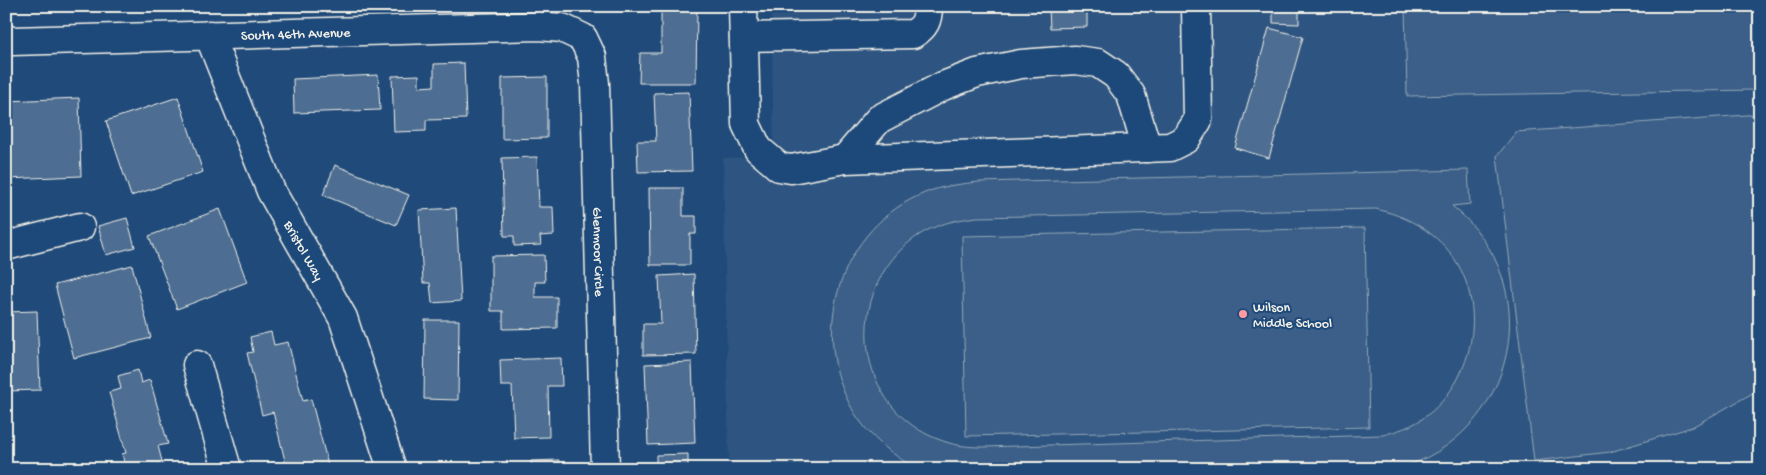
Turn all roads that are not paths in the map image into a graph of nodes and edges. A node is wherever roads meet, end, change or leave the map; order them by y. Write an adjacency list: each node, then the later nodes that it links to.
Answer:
1 (743, 6): 5 (street)
2 (928, 6): 5 (street)
3 (1196, 6): 8 (street)
4 (210, 35): 6 (street, South 46th Avenue); 7 (street, South 46th Avenue); 14 (street, Bristol Way)
5 (744, 37): 9 (street)
6 (583, 38): 15 (street, Glenmoor Circle)
7 (6, 39)
8 (1147, 148): 9 (street); 9 (street)
9 (845, 159)
10 (80, 227): 11 (street)
11 (6, 246)
12 (197, 365): 13 (street)
13 (227, 469)
14 (392, 469)
15 (605, 469)

